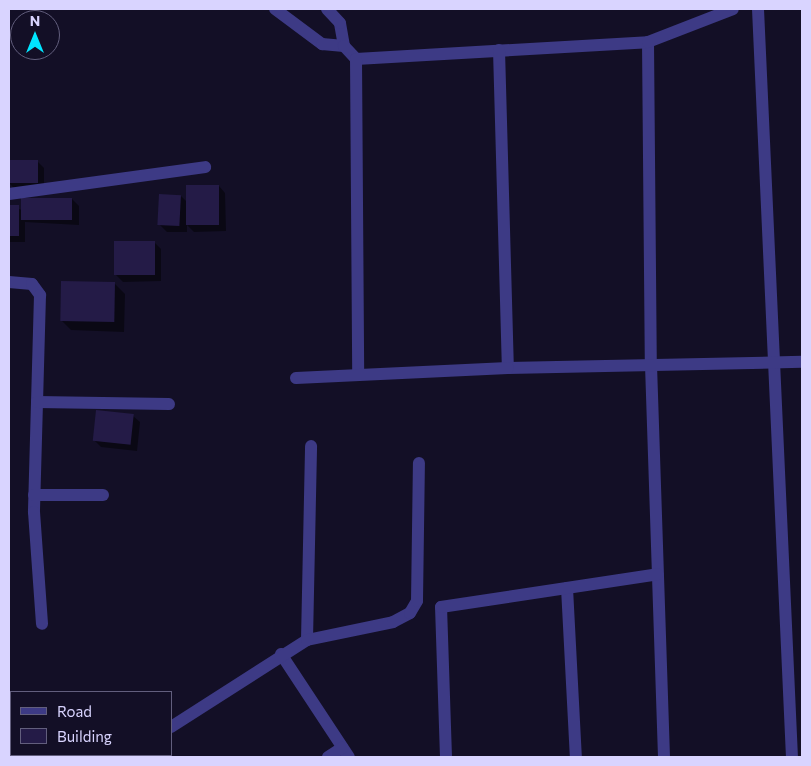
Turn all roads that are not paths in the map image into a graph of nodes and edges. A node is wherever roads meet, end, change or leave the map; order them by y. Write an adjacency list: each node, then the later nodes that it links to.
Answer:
1 (275, 9): 6 (street)
2 (327, 9): 6 (street)
3 (734, 9): 5 (street)
4 (758, 9): 13 (street)
5 (648, 42): 7 (street); 14 (street)
6 (344, 46): 8 (street)
7 (499, 50): 8 (street); 15 (street)
8 (356, 59): 16 (street)
9 (205, 167): 10 (street)
10 (9, 194)
11 (9, 282): 18 (street)
12 (802, 362): 13 (street)
13 (777, 364): 14 (street); 35 (street)
14 (651, 366): 15 (street); 24 (street)
15 (508, 368): 16 (street)
16 (358, 375): 17 (street)
17 (296, 378)
18 (37, 402): 19 (street); 22 (street)
19 (169, 404)
20 (311, 446): 27 (street)
21 (418, 463): 27 (street)
22 (34, 495): 23 (street); 26 (street)
23 (103, 495)
24 (658, 574): 25 (street); 34 (street)
25 (567, 588): 32 (street); 33 (street)
26 (42, 624)
27 (307, 640): 28 (street)
28 (281, 654): 29 (street); 30 (street)
29 (172, 725)
30 (346, 753): 31 (street)
31 (328, 757)
32 (446, 757)
33 (576, 757)
34 (664, 757)
35 (792, 757)

